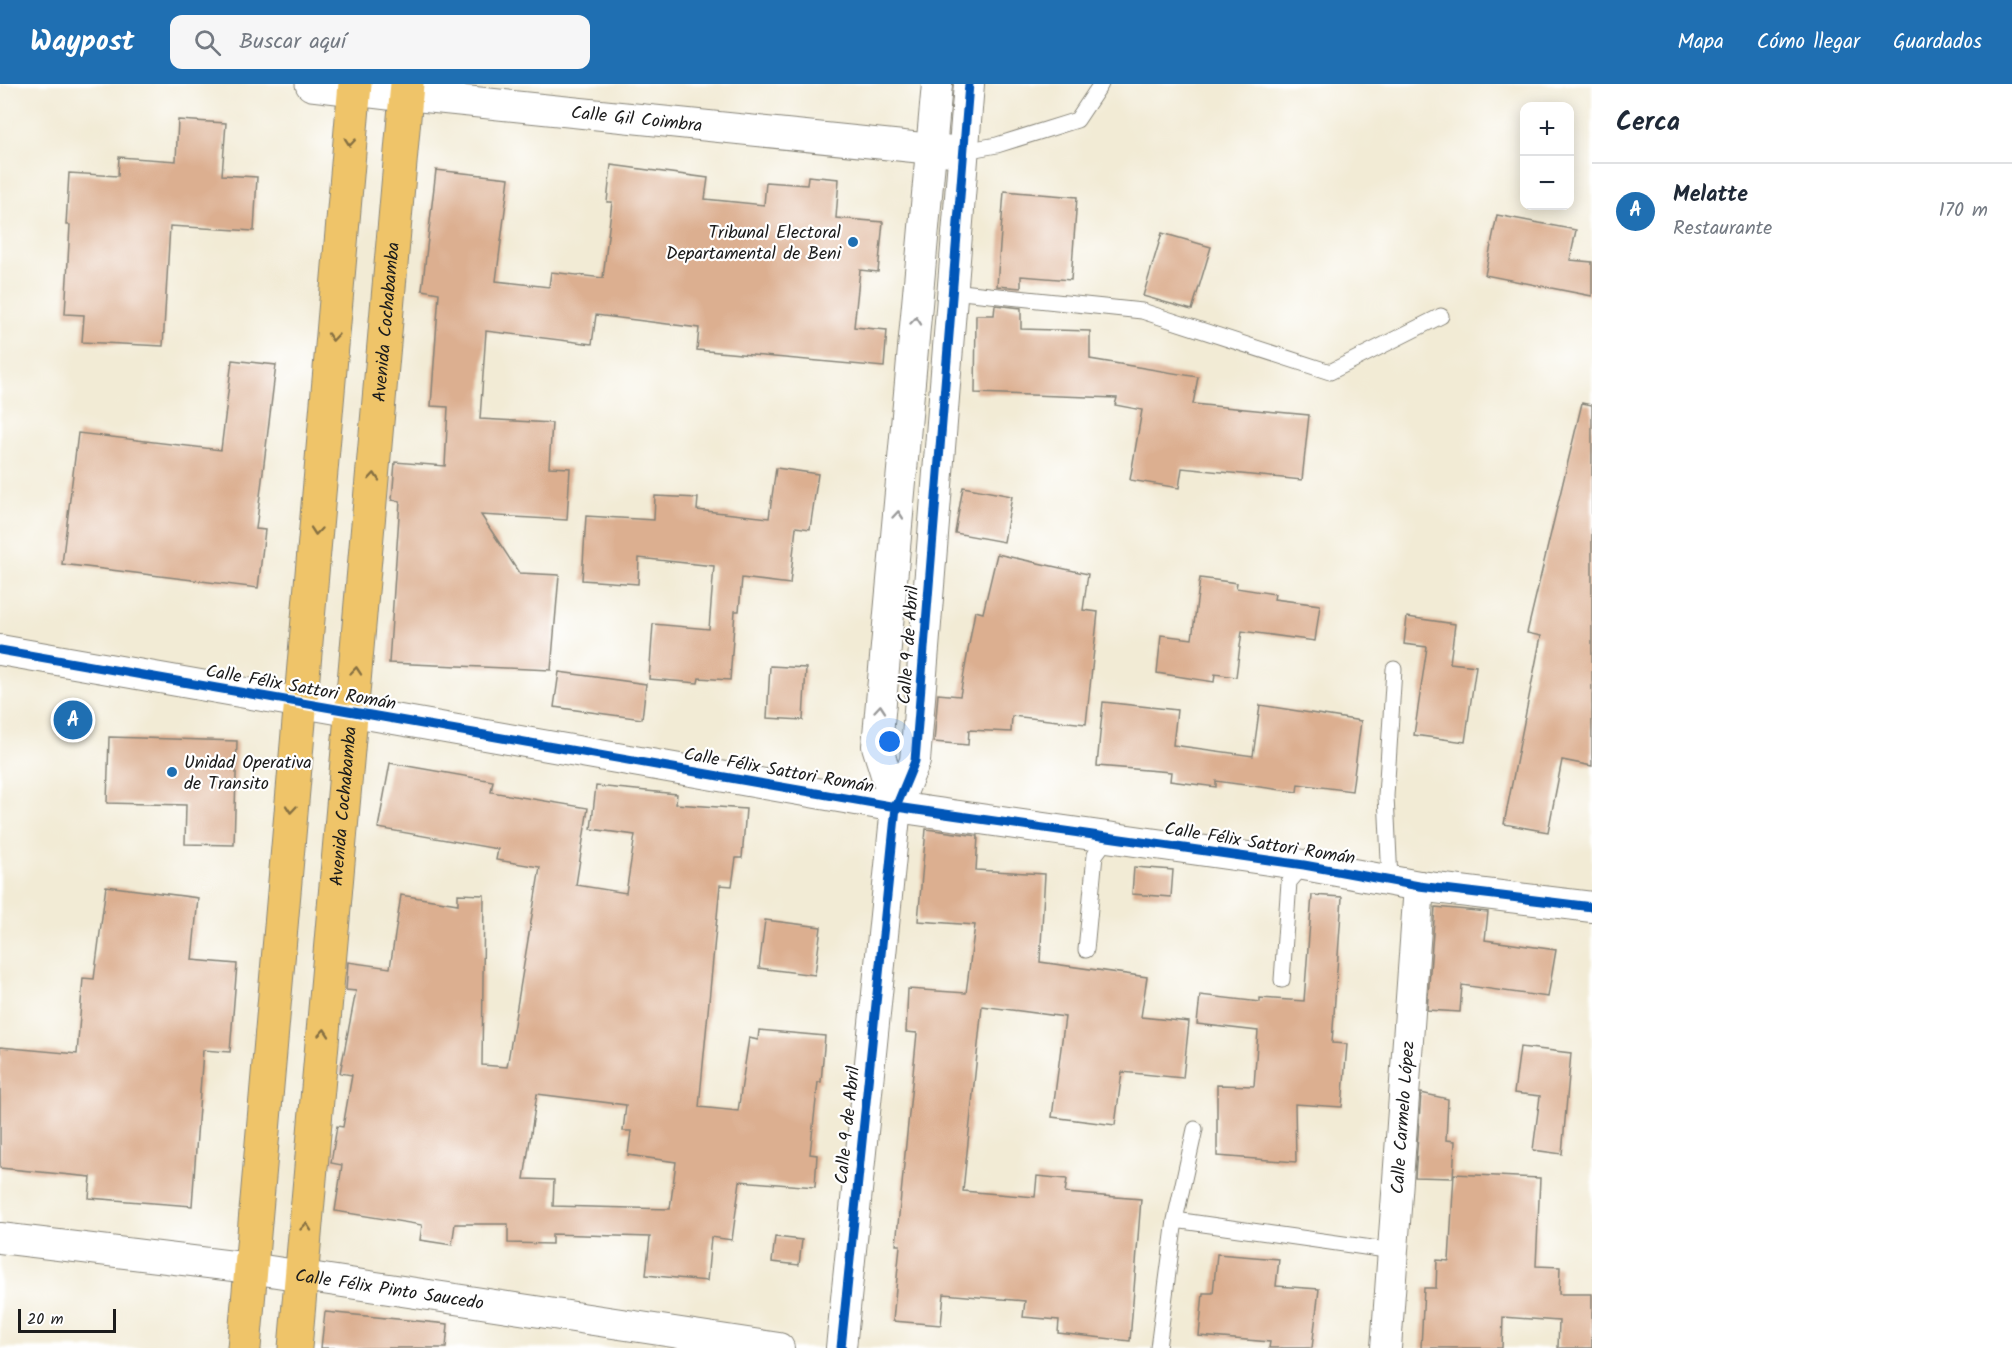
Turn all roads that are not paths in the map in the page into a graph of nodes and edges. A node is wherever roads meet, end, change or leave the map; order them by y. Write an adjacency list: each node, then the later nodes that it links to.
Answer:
1 (312, 84): 5 (street, Calle Gil Coimbra)
2 (937, 84): 7 (street, Calle 9 de Abril)
3 (969, 84): 8 (street, Calle 9 de Abril)
4 (1101, 84): 8 (lane)
5 (355, 86): 6 (street, Calle Gil Coimbra); 13 (main road, one-way to 13)
6 (407, 89): 7 (street, Calle Gil Coimbra); 14 (main road, Avenida Cochabamba, one-way to 6)
7 (932, 151): 8 (street, Calle Gil Coimbra); 15 (street, Calle 9 de Abril, one-way to 7)
8 (963, 151): 9 (street, Calle 9 de Abril)
9 (952, 291): 10 (lane); 15 (street, Calle 9 de Abril)
10 (1442, 316)
11 (0, 650): 13 (street, Calle Félix Sattori Román)
12 (1394, 669): 18 (lane)
13 (300, 704): 14 (street, Calle Félix Sattori Román); 27 (main road, one-way to 27)
14 (352, 713): 15 (street, Calle Félix Sattori Román); 28 (main road, Avenida Cochabamba, one-way to 14)
15 (896, 807): 16 (street, Calle Félix Sattori Román); 32 (street, Calle 9 de Abril)
16 (1109, 836): 17 (street, Calle Félix Sattori Román); 21 (lane)
17 (1304, 865): 18 (street, Calle Félix Sattori Román); 22 (lane)
18 (1390, 881): 19 (street, Calle Félix Sattori Román)
19 (1419, 886): 20 (street, Calle Félix Sattori Román); 26 (street, Calle Carmelo López)
20 (1592, 907)
21 (1086, 950)
22 (1282, 980)
23 (1195, 1129): 24 (lane)
24 (1175, 1220): 26 (lane); 33 (lane)
25 (0, 1238): 27 (street, Calle Félix Pinto Saucedo)
26 (1393, 1251): 34 (street, Calle Carmelo López)
27 (250, 1268): 28 (street, Calle Félix Pinto Saucedo); 29 (main road)
28 (302, 1275): 30 (main road, Avenida Cochabamba); 31 (street, Calle Félix Pinto Saucedo)
29 (243, 1348)
30 (295, 1348)
31 (780, 1348)
32 (841, 1348)
33 (1158, 1348)
34 (1386, 1348)

